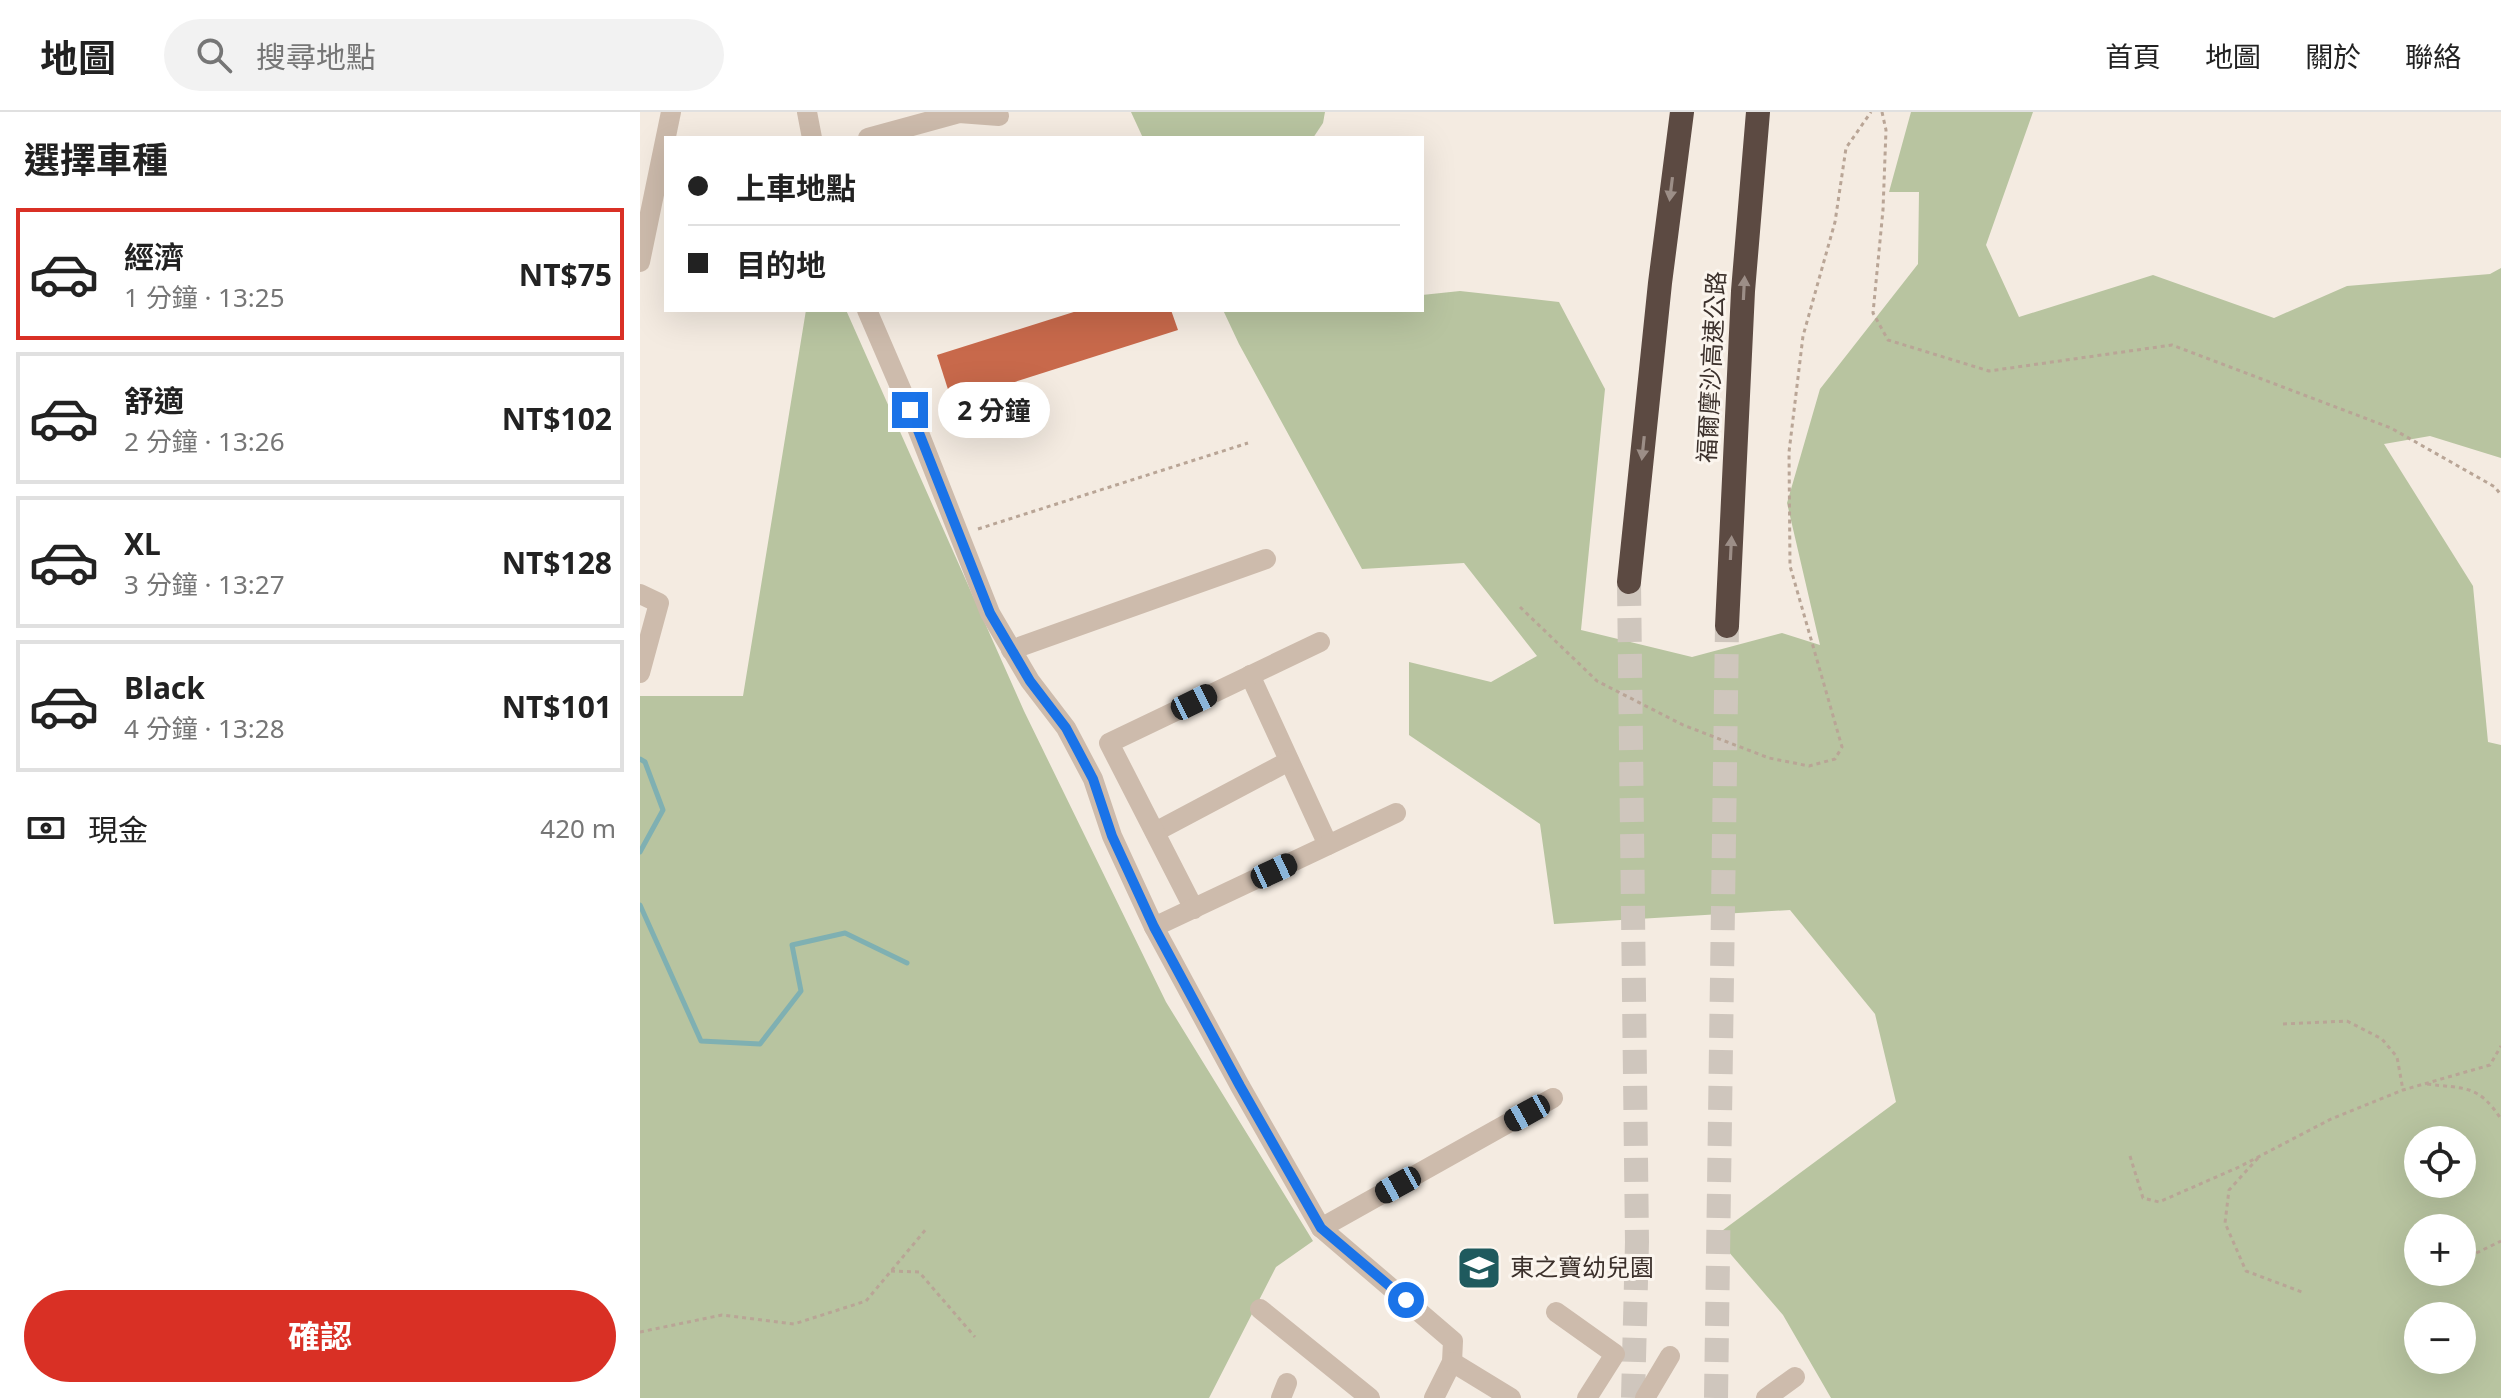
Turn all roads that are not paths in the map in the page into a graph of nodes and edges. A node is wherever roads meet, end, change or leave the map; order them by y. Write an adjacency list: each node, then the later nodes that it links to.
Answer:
1 (671, 112): 6 (street)
2 (807, 112): 7 (street)
3 (1682, 112): 13 (highway, one-way to 13)
4 (1758, 112): 15 (highway, 福爾摩沙高速公路, one-way to 4)
5 (999, 116): 8 (street)
6 (666, 136)
7 (812, 136)
8 (875, 136)
9 (664, 144): 10 (street)
10 (641, 249)
11 (868, 312): 17 (street)
12 (1266, 559): 17 (street)
13 (1629, 582)
14 (640, 594): 18 (street)
15 (1727, 626)
16 (1320, 642): 19 (street)
17 (1011, 650): 25 (street)
18 (640, 673)
19 (1250, 675): 20 (street); 22 (street)
20 (1289, 761): 22 (street); 23 (street)
21 (1396, 813): 23 (street)
22 (1155, 832): 24 (street)
23 (1328, 845): 24 (street)
24 (1194, 909): 25 (street)
25 (1154, 927): 27 (street)
26 (1553, 1098): 27 (street)
27 (1321, 1228): 31 (street)
28 (1260, 1309): 33 (street)
29 (1556, 1312): 36 (street)
30 (1670, 1356): 37 (street)
31 (1452, 1362): 34 (street); 35 (street)
32 (1795, 1377): 38 (street)
33 (1370, 1398)
34 (1434, 1398)
35 (1511, 1398)
36 (1587, 1398)
37 (1645, 1398)
38 (1766, 1398)

